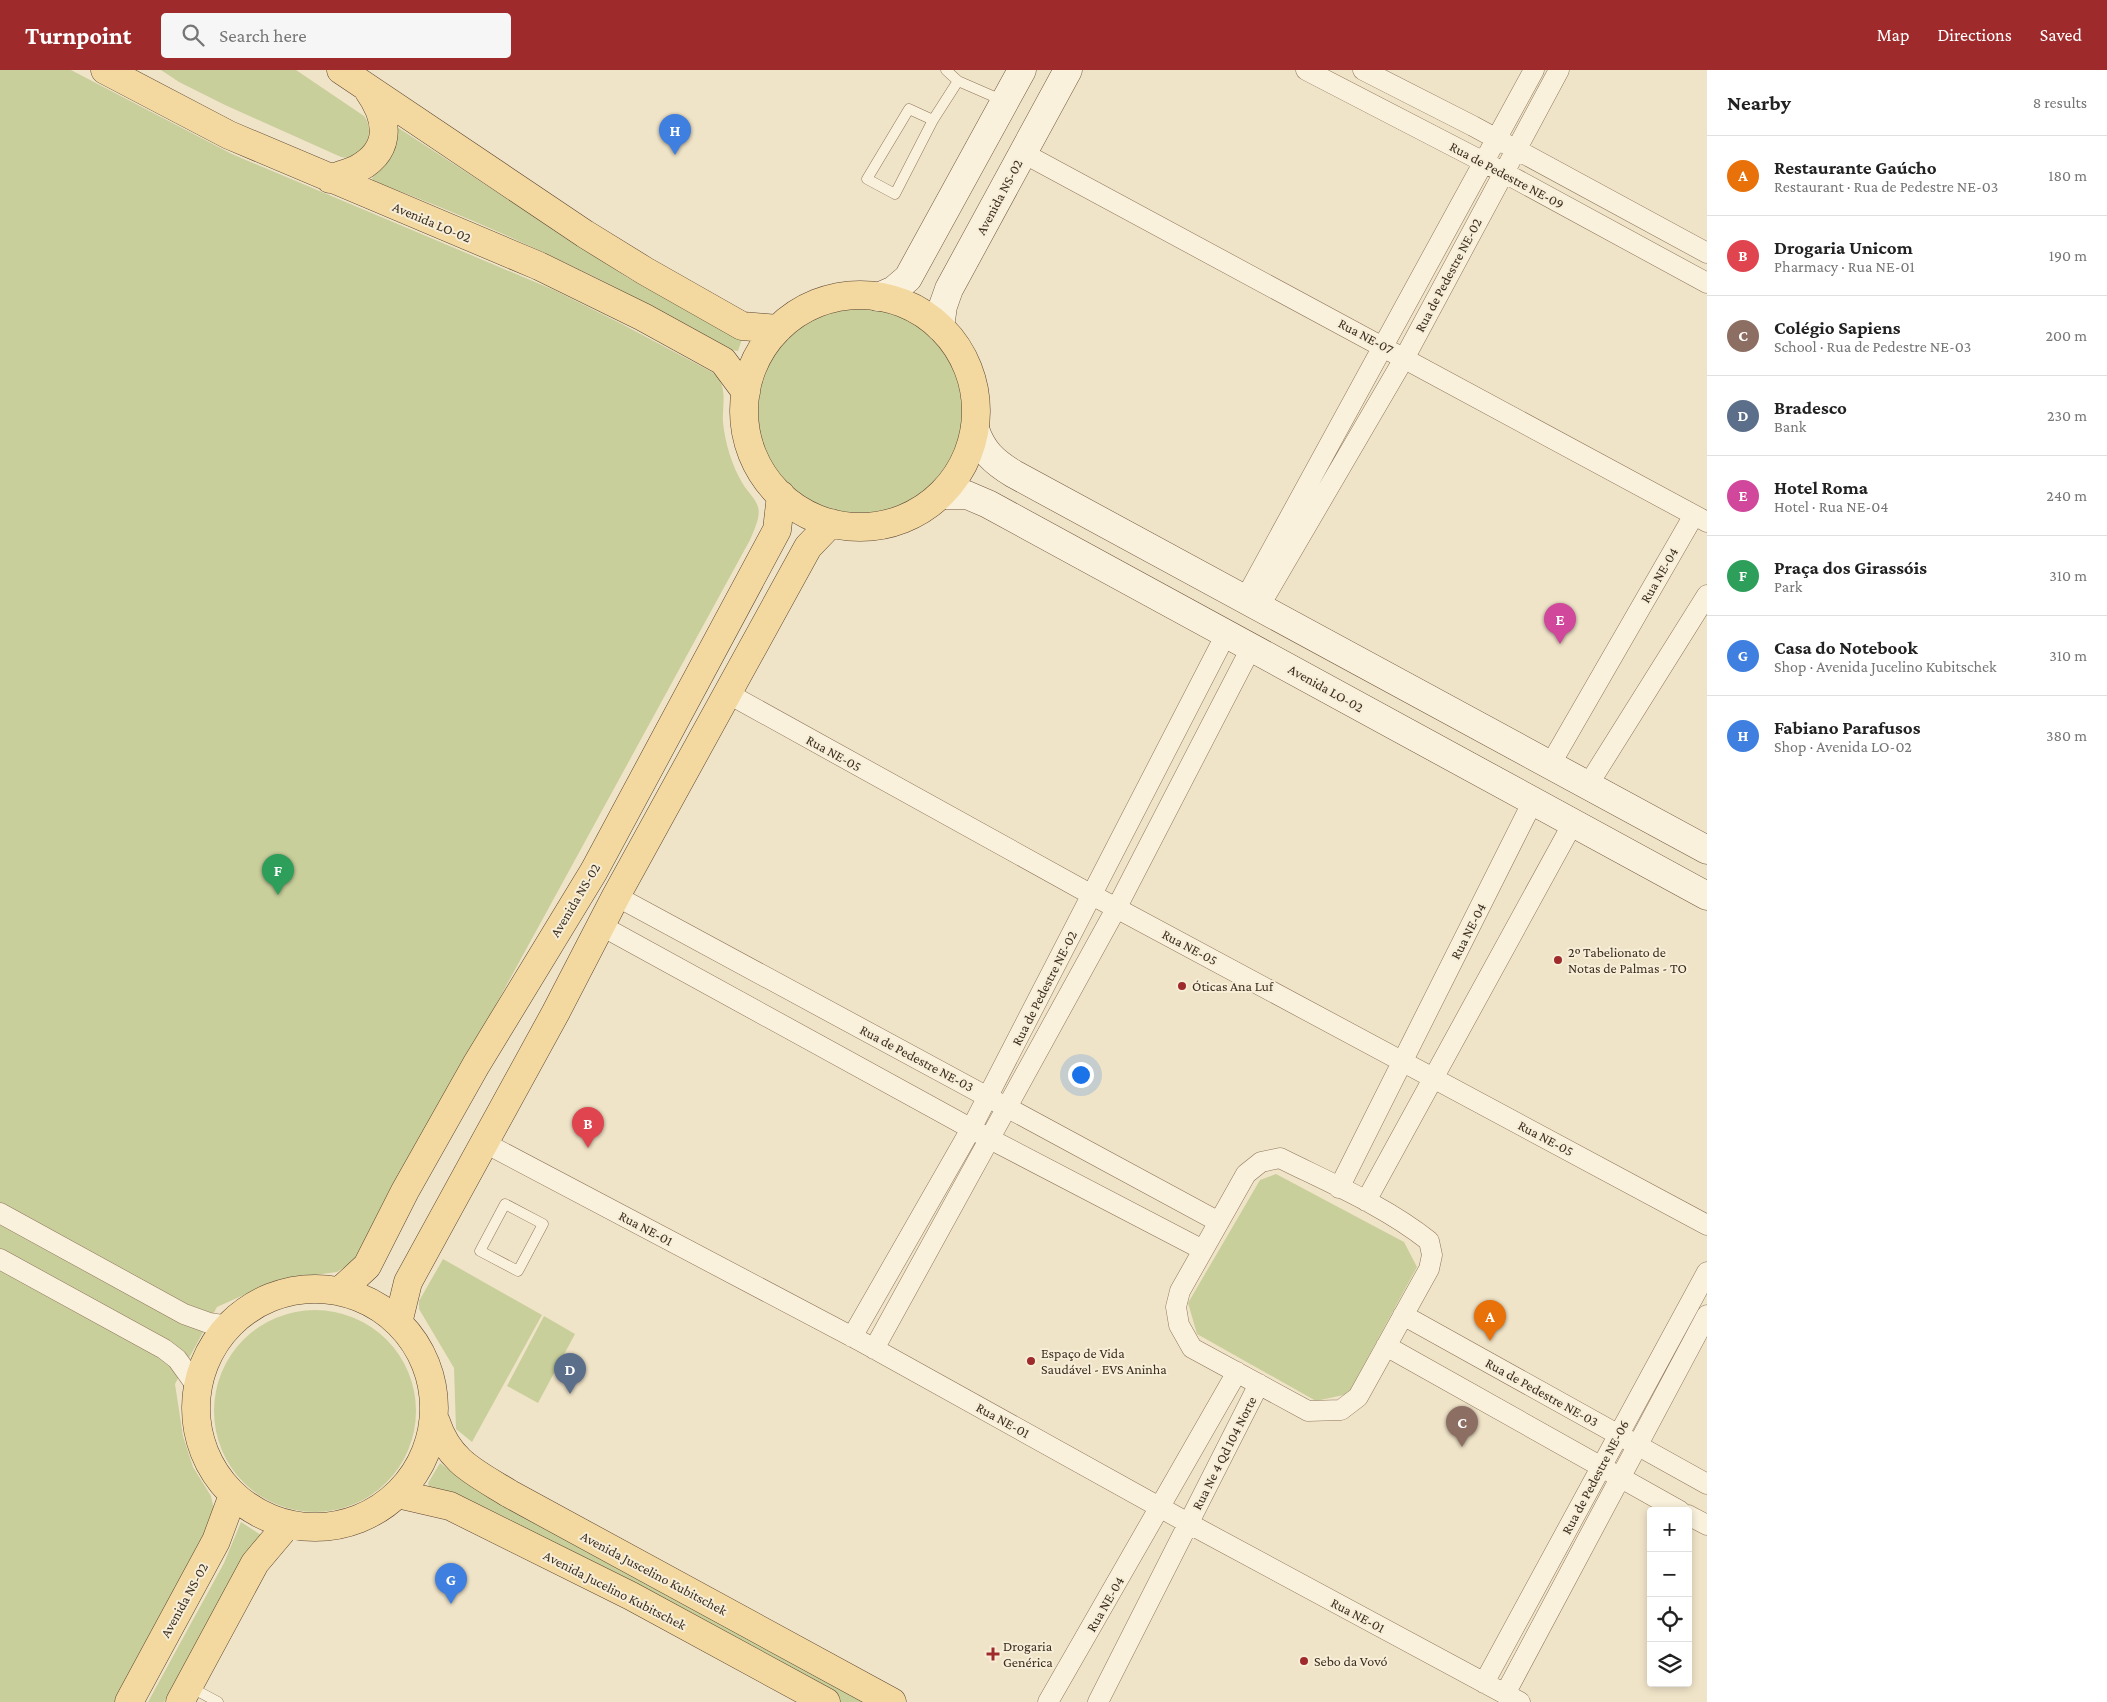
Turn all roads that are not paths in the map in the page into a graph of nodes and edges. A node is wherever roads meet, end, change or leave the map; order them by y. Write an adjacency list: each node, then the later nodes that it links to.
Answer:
1 (105, 70): 10 (main road, Avenida LO-02)
2 (946, 70): 11 (lane)
3 (1022, 70): 12 (street)
4 (1068, 70): 16 (street, Avenida NS-02)
5 (1306, 70): 17 (street, Rua de Pedestre NE-09)
6 (1363, 70): 14 (street, Rua de Pedestre NE-09)
7 (1534, 70): 14 (street, Rua de Pedestre NE-02)
8 (1559, 70): 15 (street, Rua de Pedestre NE-02)
9 (352, 75): 19 (main road); 24 (main road)
10 (141, 80): 19 (main road, Avenida LO-02)
11 (958, 80): 12 (lane); 13 (lane)
12 (1004, 102): 22 (street)
13 (933, 120): 13 (lane)
14 (1497, 139): 15 (street, Rua de Pedestre NE-09); 17 (street, Rua de Pedestre NE-02)
15 (1516, 149): 18 (street, Rua de Pedestre NE-02); 20 (street, Rua de Pedestre NE-09)
16 (1023, 153): 23 (street, Avenida NS-02); 25 (street, Rua NE-07)
17 (1484, 162): 18 (street, Rua de Pedestre NE-09); 25 (street, Rua de Pedestre NE-02)
18 (1503, 172): 21 (street, Rua de Pedestre NE-09); 26 (street, Rua de Pedestre NE-02)
19 (330, 179): 27 (main road, Avenida LO-02)
20 (1707, 253)
21 (1707, 283)
22 (878, 297): 23 (main road); 24 (main road)
23 (940, 327): 28 (main road)
24 (778, 328): 27 (main road)
25 (1383, 345): 26 (street, Rua NE-07); 34 (street, Rua de Pedestre NE-02)
26 (1405, 357): 31 (street, Rua NE-07); 34 (street, Rua de Pedestre NE-02)
27 (746, 392): 29 (main road)
28 (975, 429): 30 (main road); 34 (street)
29 (781, 495): 32 (main road); 64 (main road, Avenida NS-02)
30 (941, 495): 32 (main road); 35 (street, Avenida LO-02)
31 (1703, 519): 38 (street, Rua NE-04)
32 (831, 523): 37 (main road)
33 (1707, 595): 39 (street)
34 (1252, 603): 38 (street)
35 (1226, 634): 36 (street, Avenida LO-02); 43 (street, Rua de Pedestre NE-02)
36 (1251, 648): 40 (street, Avenida LO-02); 46 (street, Rua de Pedestre NE-02)
37 (727, 693): 43 (street, Rua NE-05); 44 (main road)
38 (1550, 765): 39 (street)
39 (1588, 785): 42 (street)
40 (1533, 801): 41 (street, Avenida LO-02); 48 (street, Rua NE-04)
41 (1573, 823): 45 (street, Avenida LO-02); 49 (street)
42 (1707, 850)
43 (1092, 895): 46 (street, Rua NE-05); 50 (street, Rua de Pedestre NE-02)
44 (616, 896): 47 (main road); 50 (street, Rua de Pedestre NE-03)
45 (1707, 896)
46 (1117, 908): 48 (street, Rua NE-05); 51 (street, Rua de Pedestre NE-02)
47 (600, 925): 52 (street); 54 (main road)
48 (1402, 1061): 49 (street, Rua NE-05); 55 (street)
49 (1432, 1077): 56 (street); 60 (street, Rua NE-05)
50 (988, 1096): 51 (street, Rua de Pedestre NE-03); 52 (street, Rua de Pedestre NE-02)
51 (1008, 1108): 53 (street, Rua de Pedestre NE-02); 58 (street, Rua de Pedestre NE-03)
52 (971, 1129): 53 (street); 69 (street, Rua de Pedestre NE-02)
53 (990, 1139): 61 (street); 71 (street, Rua de Pedestre NE-02)
54 (483, 1142): 67 (main road); 69 (street, Rua NE-01)
55 (1339, 1188): 56 (street); 58 (street)
56 (1366, 1201): 65 (street)
57 (0, 1214): 68 (street)
58 (1218, 1222): 61 (street)
59 (543, 1224): 59 (lane)
60 (1707, 1225)
61 (1203, 1250): 72 (street)
62 (0, 1259): 73 (street)
63 (1707, 1272): 76 (street, Rua de Pedestre NE-06)
64 (341, 1290): 67 (main road); 68 (main road)
65 (1403, 1315): 70 (street); 76 (street, Rua de Pedestre NE-03)
66 (1707, 1315): 77 (street, Rua de Pedestre NE-06)
67 (399, 1319): 75 (main road)
68 (228, 1326): 73 (main road)
69 (852, 1337): 71 (street, Rua NE-01)
70 (1386, 1346): 74 (street); 78 (street)
71 (874, 1349): 83 (street, Rua NE-01)
72 (1237, 1372): 74 (street); 83 (street, Rua Ne 4 Qd 104 Norte)
73 (195, 1384): 82 (main road)
74 (1259, 1384): 86 (street, Rua Ne 4 Qd 104 Norte)
75 (436, 1422): 81 (main road); 95 (main road, Avenida Juscelino Kubitschek)
76 (1618, 1435): 77 (street, Rua de Pedestre NE-03); 78 (street, Rua de Pedestre NE-06)
77 (1638, 1446): 79 (street, Rua de Pedestre NE-06); 80 (street, Rua de Pedestre NE-03)
78 (1601, 1468): 79 (street); 89 (street, Rua de Pedestre NE-06)
79 (1620, 1479): 84 (street); 91 (street, Rua de Pedestre NE-06)
80 (1707, 1484)
81 (398, 1494): 87 (main road); 94 (main road, Avenida Jucelino Kubitschek)
82 (233, 1495): 87 (main road); 92 (main road, Avenida NS-02)
83 (1161, 1506): 86 (street, Rua NE-01); 96 (street, Rua NE-04)
84 (1672, 1507)
85 (1692, 1517): 88 (street)
86 (1188, 1522): 89 (street, Rua NE-01); 97 (street)
87 (287, 1525): 90 (main road)
88 (1707, 1525)
89 (1484, 1683): 91 (street, Rua NE-01)
90 (184, 1694): 93 (lane)
91 (1513, 1698)
92 (129, 1702)
93 (218, 1702)
94 (826, 1702)
95 (892, 1702)
96 (1048, 1702)
97 (1098, 1702)

